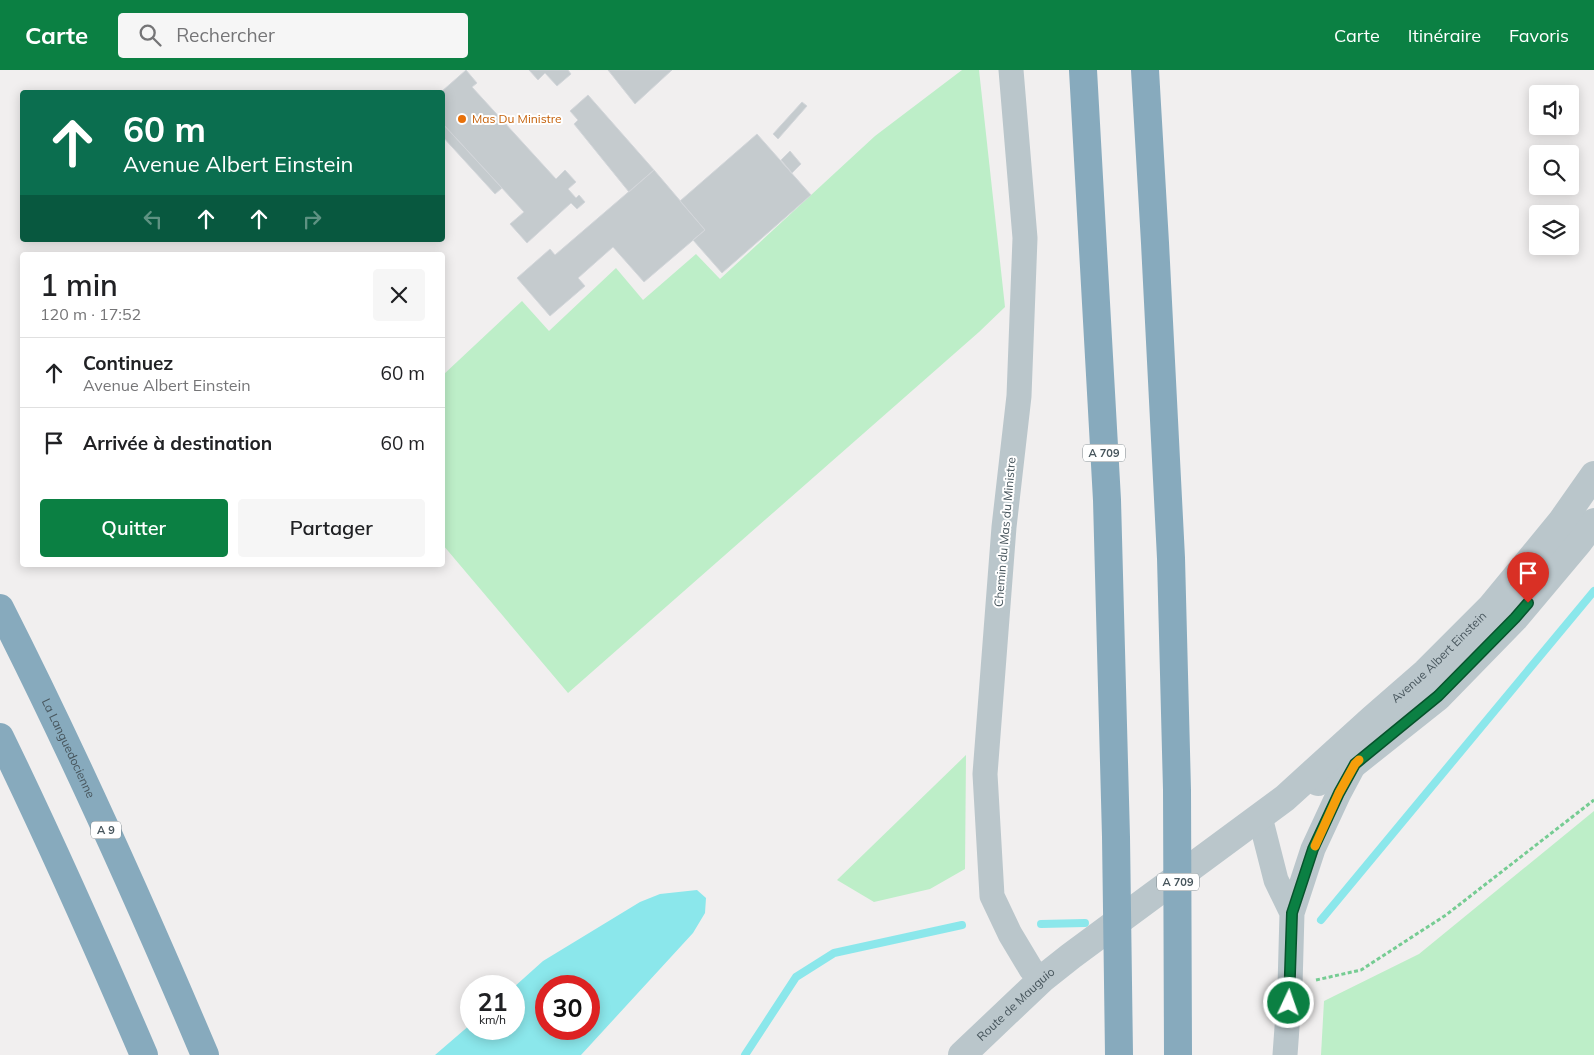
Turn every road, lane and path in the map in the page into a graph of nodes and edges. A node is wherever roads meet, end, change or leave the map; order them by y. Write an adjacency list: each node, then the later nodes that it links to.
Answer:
1 (1011, 70): 14 (street, Chemin du Mas du Ministre)
2 (1083, 70): 19 (highway, A 709)
3 (1145, 70): 20 (highway, A 709)
4 (1594, 475): 9 (street, Avenue Albert Einstein)
5 (1594, 522): 8 (street, Avenue Albert Einstein)
6 (0, 608): 17 (highway, La Languedocienne / A 9)
7 (0, 737): 16 (highway)
8 (1355, 764): 9 (street, Avenue Albert Einstein); 12 (street)
9 (1285, 798): 11 (street, Avenue Albert Einstein)
10 (1594, 800): 15 (path)
11 (1260, 817): 12 (street); 13 (street, Avenue Albert Einstein)
12 (1292, 913): 15 (street)
13 (1071, 956): 14 (street, Route de Mauguio)
14 (1042, 979): 18 (street, Route de Mauguio)
15 (1290, 986): 21 (street)
16 (144, 1055)
17 (205, 1055)
18 (962, 1055)
19 (1119, 1055)
20 (1178, 1055)
21 (1285, 1055)

